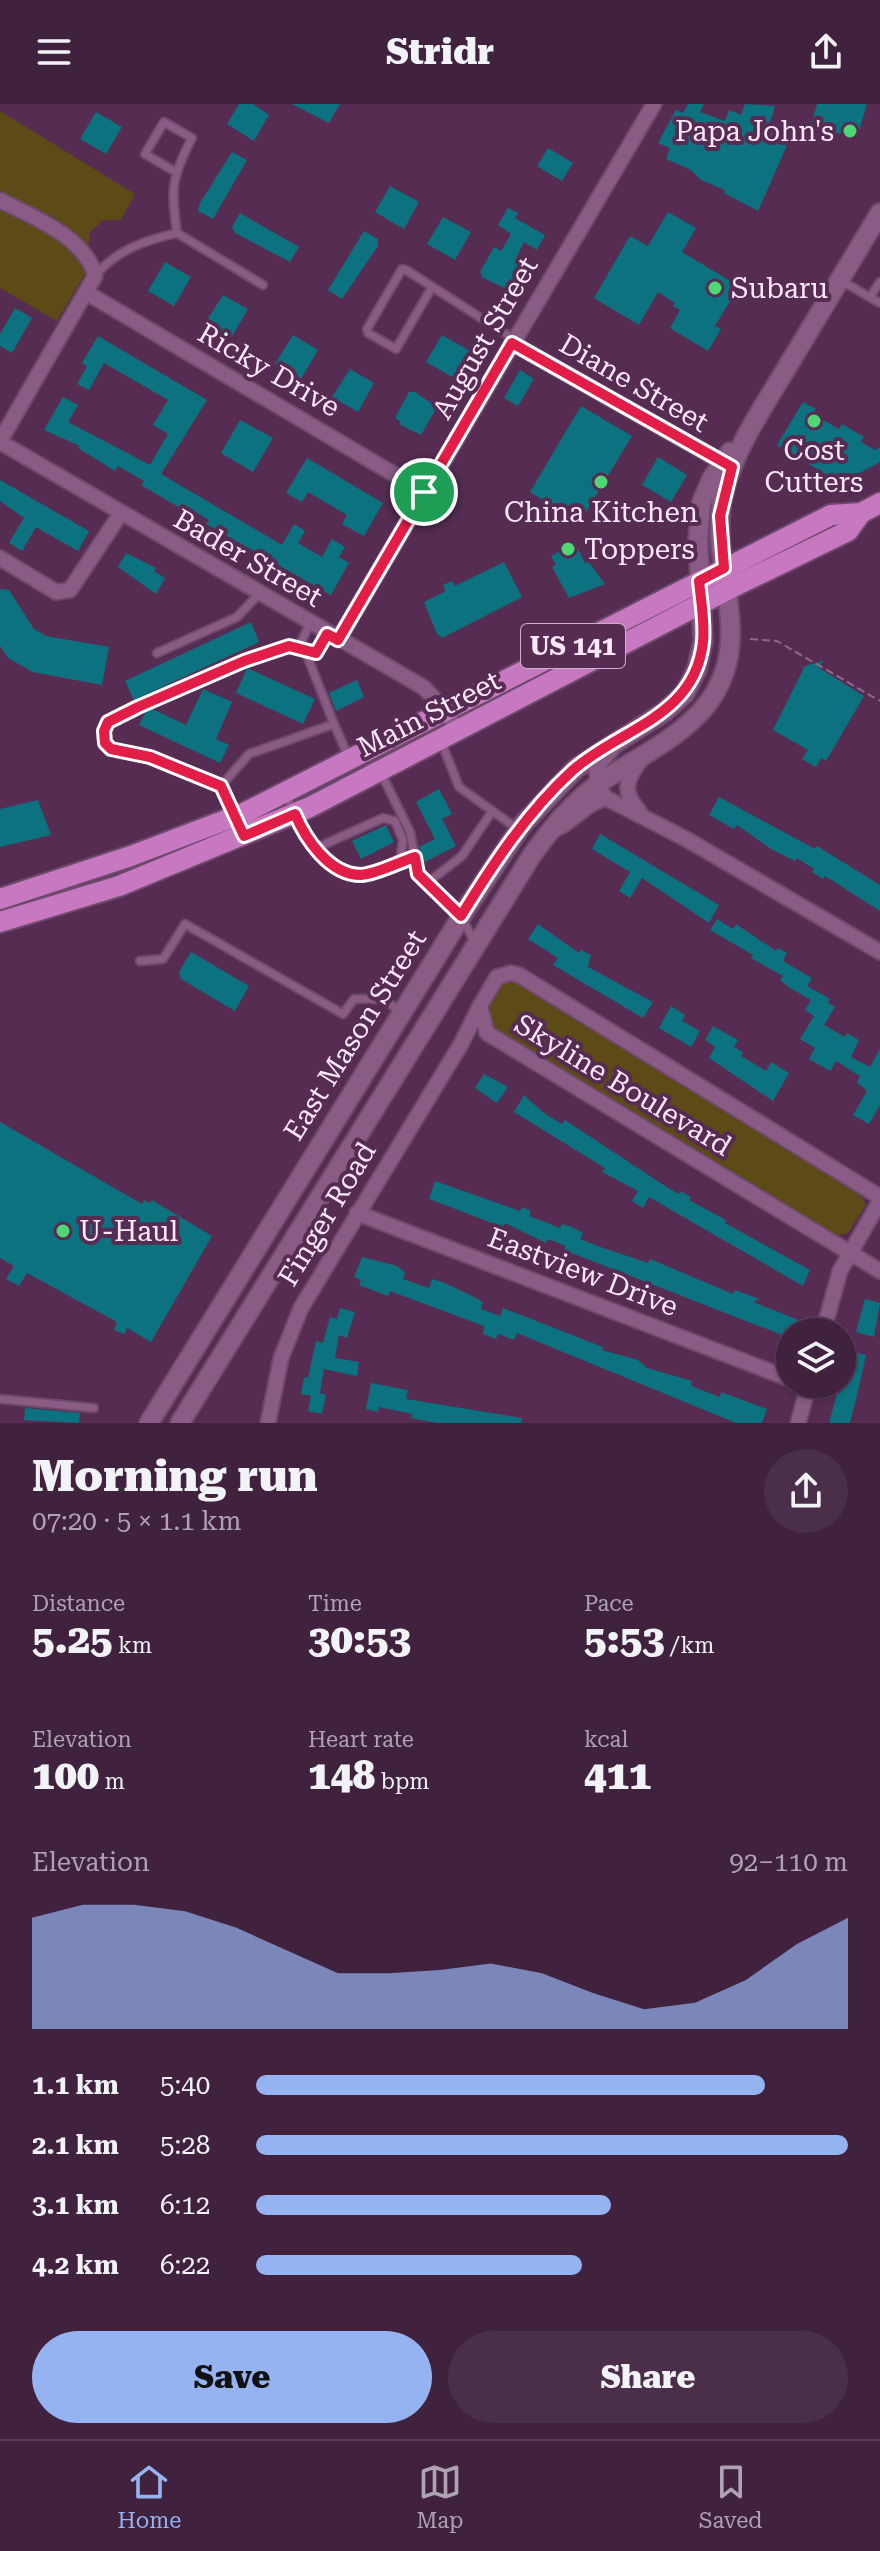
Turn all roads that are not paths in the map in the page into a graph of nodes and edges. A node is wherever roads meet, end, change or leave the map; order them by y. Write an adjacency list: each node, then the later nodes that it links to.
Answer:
1 (654, 104): 14 (street, August Street)
2 (174, 171): 2 (lane); 5 (lane)
3 (0, 200): 6 (street)
4 (880, 213): 7 (main road, East Mason Street)
5 (177, 233): 6 (lane); 9 (lane)
6 (95, 276): 11 (street)
7 (840, 280): 12 (lane); 16 (main road, East Mason Street)
8 (880, 282): 12 (lane)
9 (263, 285)
10 (432, 287): 10 (lane); 14 (lane)
11 (87, 293): 15 (street); 17 (street, Ricky Drive)
12 (870, 297): 13 (lane)
13 (880, 303)
14 (513, 341): 16 (street, Diane Street); 17 (street, August Street)
15 (0, 442): 19 (street, Bader Street)
16 (727, 465): 22 (main road, East Mason Street); 23 (main road, East Mason Street)
17 (424, 492): 28 (street, August Street)
18 (880, 503): 20 (main road, Main Street / US 141)
19 (121, 513): 21 (street); 25 (street, Bader Street)
20 (861, 513): 22 (main road, Main Street / US 141); 24 (main road, Main Street / US 141)
21 (0, 558)
22 (724, 568): 23 (main road, Main Street / US 141); 24 (main road, East Mason Street)
23 (699, 581): 26 (main road, East Mason Street); 31 (main road, Main Street / US 141)
24 (728, 590): 26 (main road, Main Street / US 141); 35 (main road, East Mason Street)
25 (259, 594): 27 (street, Bader Street); 29 (lane)
26 (701, 604): 33 (main road, Main Street / US 141); 34 (main road, East Mason Street)
27 (310, 624): 28 (street, Bader Street); 30 (lane)
28 (333, 637): 30 (lane); 31 (street, Bader Street)
29 (157, 653)
30 (306, 653): 32 (lane); 38 (lane)
31 (446, 710): 33 (street, Bader Street); 36 (main road, Main Street / US 141)
32 (334, 724): 36 (lane); 38 (lane)
33 (449, 735): 37 (main road, Main Street / US 141); 41 (lane)
34 (620, 738): 39 (street); 45 (main road, East Mason Street)
35 (647, 752): 39 (main road, East Mason Street); 43 (street)
36 (350, 760): 40 (main road, Main Street / US 141)
37 (380, 771): 42 (main road, Main Street / US 141); 48 (lane)
38 (221, 786): 44 (lane)
39 (601, 791): 43 (street); 54 (main road, East Mason Street)
40 (286, 793): 42 (lane); 44 (main road, Main Street / US 141)
41 (491, 813): 45 (lane); 50 (lane)
42 (295, 814): 46 (main road, Main Street / US 141); 47 (lane)
43 (642, 814): 55 (street)
44 (235, 816): 46 (lane); 51 (main road, Main Street / US 141)
45 (519, 830): 52 (main road, East Mason Street)
46 (244, 836): 53 (main road, Main Street / US 141)
47 (314, 849): 49 (lane); 49 (lane)
48 (415, 857): 49 (lane); 50 (lane)
49 (400, 862)
50 (427, 883): 52 (lane)
51 (0, 899)
52 (461, 916): 54 (lane); 58 (main road, East Mason Street)
53 (0, 922)
54 (476, 944): 71 (main road, East Mason Street)
55 (880, 952)
56 (140, 961): 58 (lane)
57 (480, 1006): 59 (street, Skyline Boulevard); 60 (street, Finger Road); 61 (street, Skyline Boulevard)
58 (403, 1012): 70 (main road, East Mason Street)
59 (487, 1033): 60 (street); 63 (street, Skyline Boulevard)
60 (461, 1044): 62 (street, Finger Road)
61 (880, 1199): 63 (street)
62 (357, 1213): 66 (street, Eastview Drive); 72 (street, Finger Road)
63 (849, 1254): 64 (street, Skyline Boulevard); 65 (street)
64 (880, 1271)
65 (827, 1318)
66 (776, 1374)
67 (803, 1398): 73 (street)
68 (0, 1399): 69 (lane)
69 (94, 1408)
70 (149, 1423)
71 (180, 1423)
72 (268, 1423)
73 (798, 1423)

